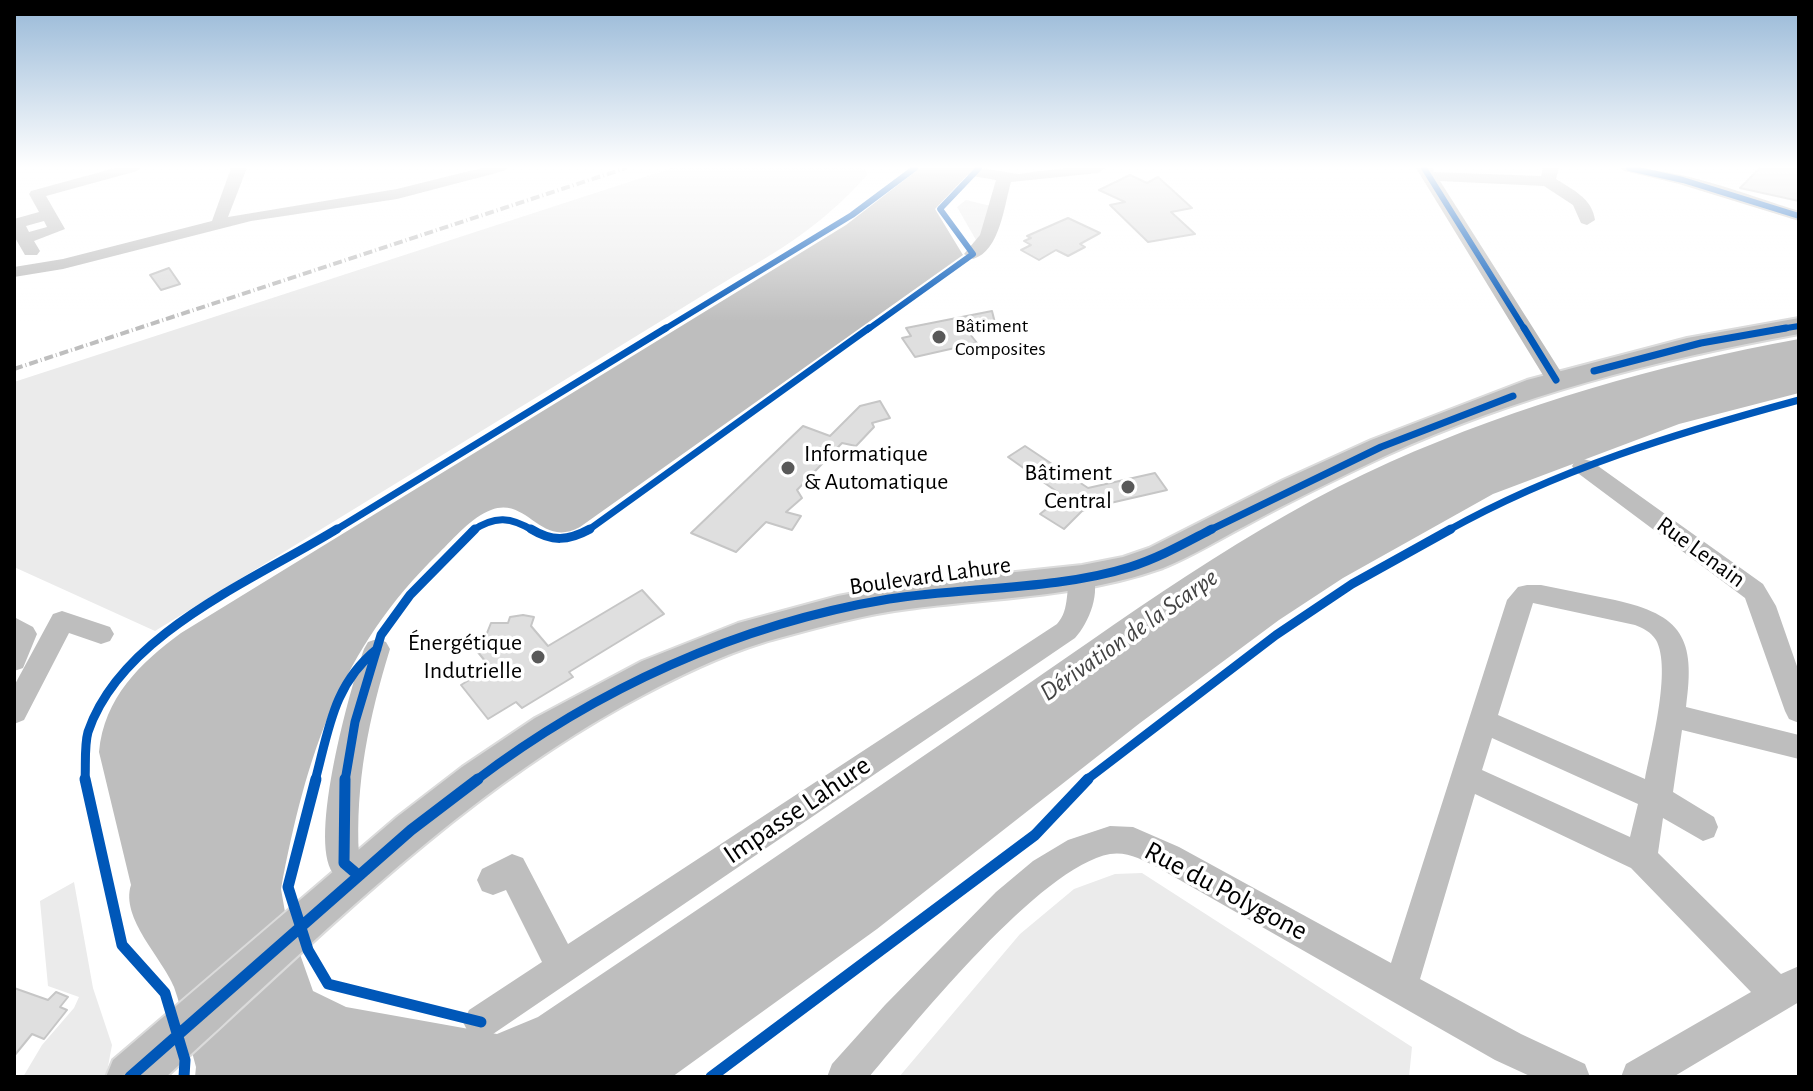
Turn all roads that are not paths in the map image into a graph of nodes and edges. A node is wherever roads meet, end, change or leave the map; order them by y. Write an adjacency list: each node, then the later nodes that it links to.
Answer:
1 (52, 219): 8 (street)
2 (220, 219): 6 (street)
3 (240, 219): 6 (street)
4 (993, 219): 7 (street)
5 (1456, 219): 11 (street)
6 (220, 223): 8 (street)
7 (973, 254)
8 (36, 269): 9 (street)
9 (14, 272)
10 (1799, 326): 11 (main road, Boulevard Lahure)
11 (1556, 380): 13 (main road, Boulevard Lahure)
12 (1583, 466): 18 (street, Rue Lenain)
13 (1082, 577): 27 (main road, Boulevard Lahure); 29 (street, Impasse Lahure)
14 (18, 629): 17 (street)
15 (101, 634): 19 (street)
16 (377, 649): 27 (street)
17 (14, 660)
18 (1799, 711)
19 (14, 712)
20 (1671, 715): 21 (street); 22 (street); 24 (street)
21 (1482, 721): 23 (street); 24 (street)
22 (1799, 747)
23 (1466, 776): 26 (street); 30 (street)
24 (1657, 798): 25 (street); 26 (street)
25 (1703, 827)
26 (1642, 858): 31 (street)
27 (358, 875): 33 (main road, Boulevard Lahure)
28 (493, 880): 29 (street)
29 (562, 967): 32 (street, Impasse Lahure)
30 (1401, 987): 34 (street, Rue du Polygone); 35 (street, Rue du Polygone)
31 (1788, 989): 36 (street)
32 (481, 1022)
33 (130, 1077)
34 (845, 1077)
35 (1572, 1077)
36 (1639, 1077)

